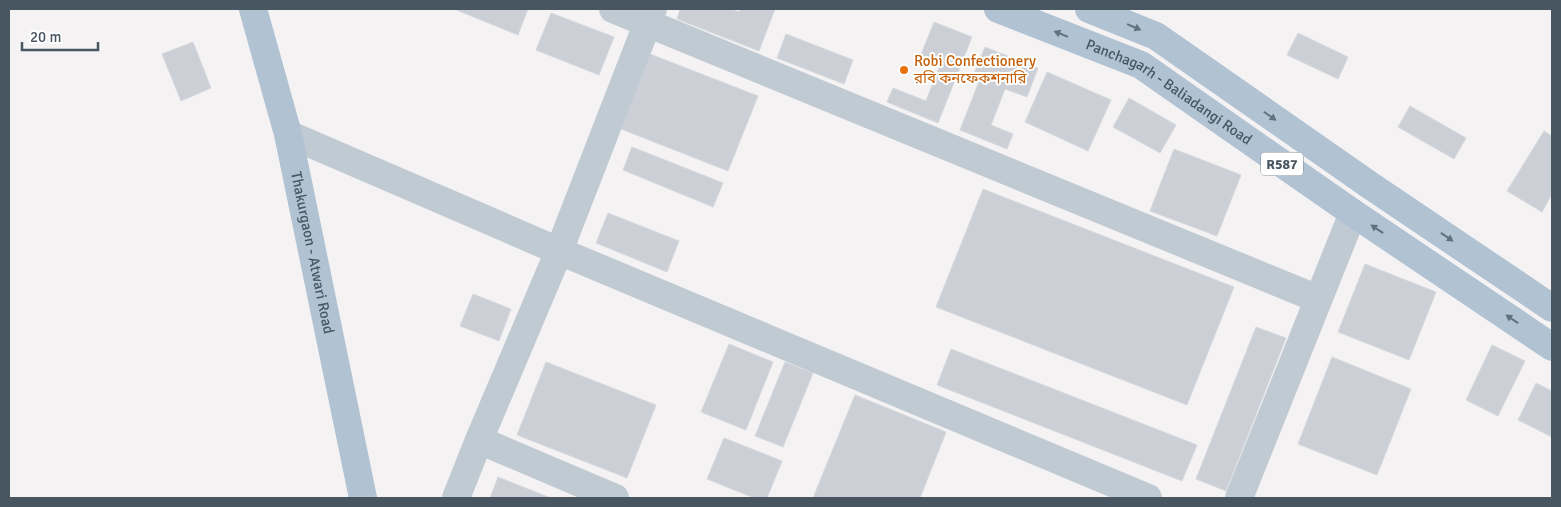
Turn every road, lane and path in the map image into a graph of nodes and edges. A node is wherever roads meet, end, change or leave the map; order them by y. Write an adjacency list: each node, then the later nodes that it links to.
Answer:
1 (253, 9): 6 (main road, Thakurgaon - Atwari Road)
2 (613, 9): 5 (street)
3 (998, 9): 7 (main road, Panchagarh - Baliadangi Road / R587, one-way to 3)
4 (1089, 9): 10 (main road, R587, one-way to 10)
5 (650, 16): 8 (street); 9 (street)
6 (288, 134): 8 (street); 13 (main road, Thakurgaon - Atwari Road)
7 (1353, 213): 9 (street); 11 (main road, Panchagarh - Baliadangi Road / R587, one-way to 7)
8 (559, 251): 12 (street); 16 (street)
9 (1318, 299): 17 (street)
10 (1552, 308)
11 (1552, 346)
12 (479, 440): 14 (street); 15 (street)
13 (363, 498)
14 (456, 498)
15 (615, 498)
16 (1148, 498)
17 (1239, 498)

